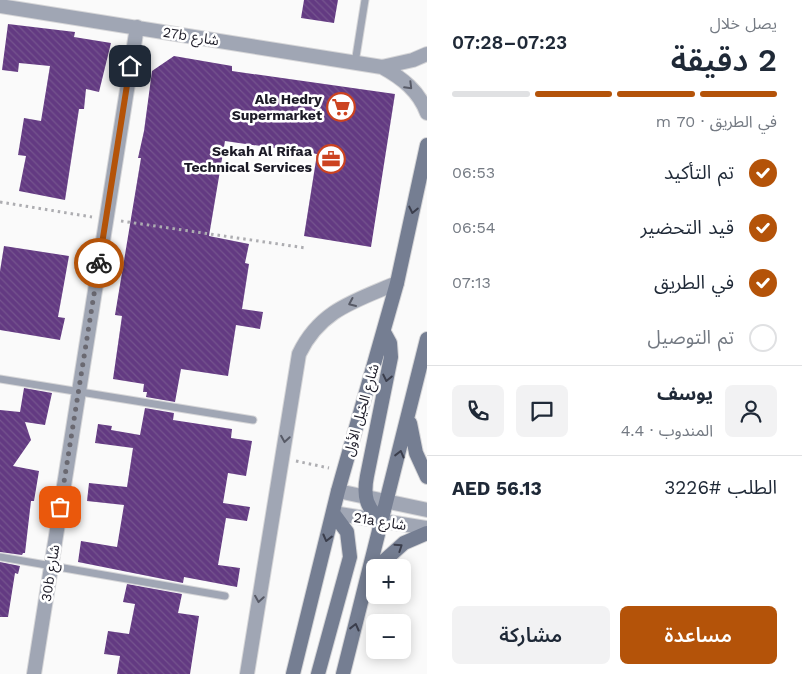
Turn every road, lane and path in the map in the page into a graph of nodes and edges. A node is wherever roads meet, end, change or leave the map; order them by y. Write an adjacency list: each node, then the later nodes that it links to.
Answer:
1 (365, 0): 5 (lane)
2 (0, 6): 3 (street, 27b شارع)
3 (137, 27): 5 (street, 27b شارع); 10 (street, 30b شارع)
4 (427, 54): 6 (street, 27b شارع)
5 (355, 62): 6 (street, 27b شارع)
6 (382, 67): 7 (street, 27b شارع, one-way to 7)
7 (427, 113)
8 (427, 145): 12 (main road, شارع الخيل الأول, one-way to 12)
9 (0, 202): 10 (path)
10 (106, 219): 11 (path); 16 (street, 30b شارع)
11 (306, 248)
12 (397, 284): 13 (main road, شارع الخيل الأول); 35 (street, one-way to 35)
13 (384, 332): 20 (main road, شارع الخيل الأول); 21 (main road, one-way to 21)
14 (427, 339): 17 (main road)
15 (0, 378): 16 (lane)
16 (79, 391): 18 (lane); 31 (street, 30b شارع)
17 (409, 417): 19 (main road); 22 (main road, one-way to 17)
18 (253, 420)
19 (427, 477)
20 (338, 491): 21 (street, 21a شارع); 24 (main road, شارع الخيل الأول)
21 (365, 496): 22 (street, 21a شارع); 25 (main road)
22 (388, 501): 23 (street, 21a شارع); 25 (main road)
23 (427, 510)
24 (333, 513): 25 (street, 21a شارع); 36 (main road, شارع الخيل الأول, one-way to 36); 37 (main road)
25 (383, 521): 26 (street, 21a شارع); 29 (main road)
26 (427, 528)
27 (427, 533): 30 (main road, one-way to 27)
28 (0, 557): 31 (lane)
29 (373, 559)
30 (387, 559)
31 (51, 565): 33 (lane); 34 (street, 30b شارع)
32 (366, 586): 38 (main road, one-way to 32)
33 (225, 596)
34 (34, 674)
35 (247, 674)
36 (293, 674)
37 (318, 674)
38 (344, 674)

